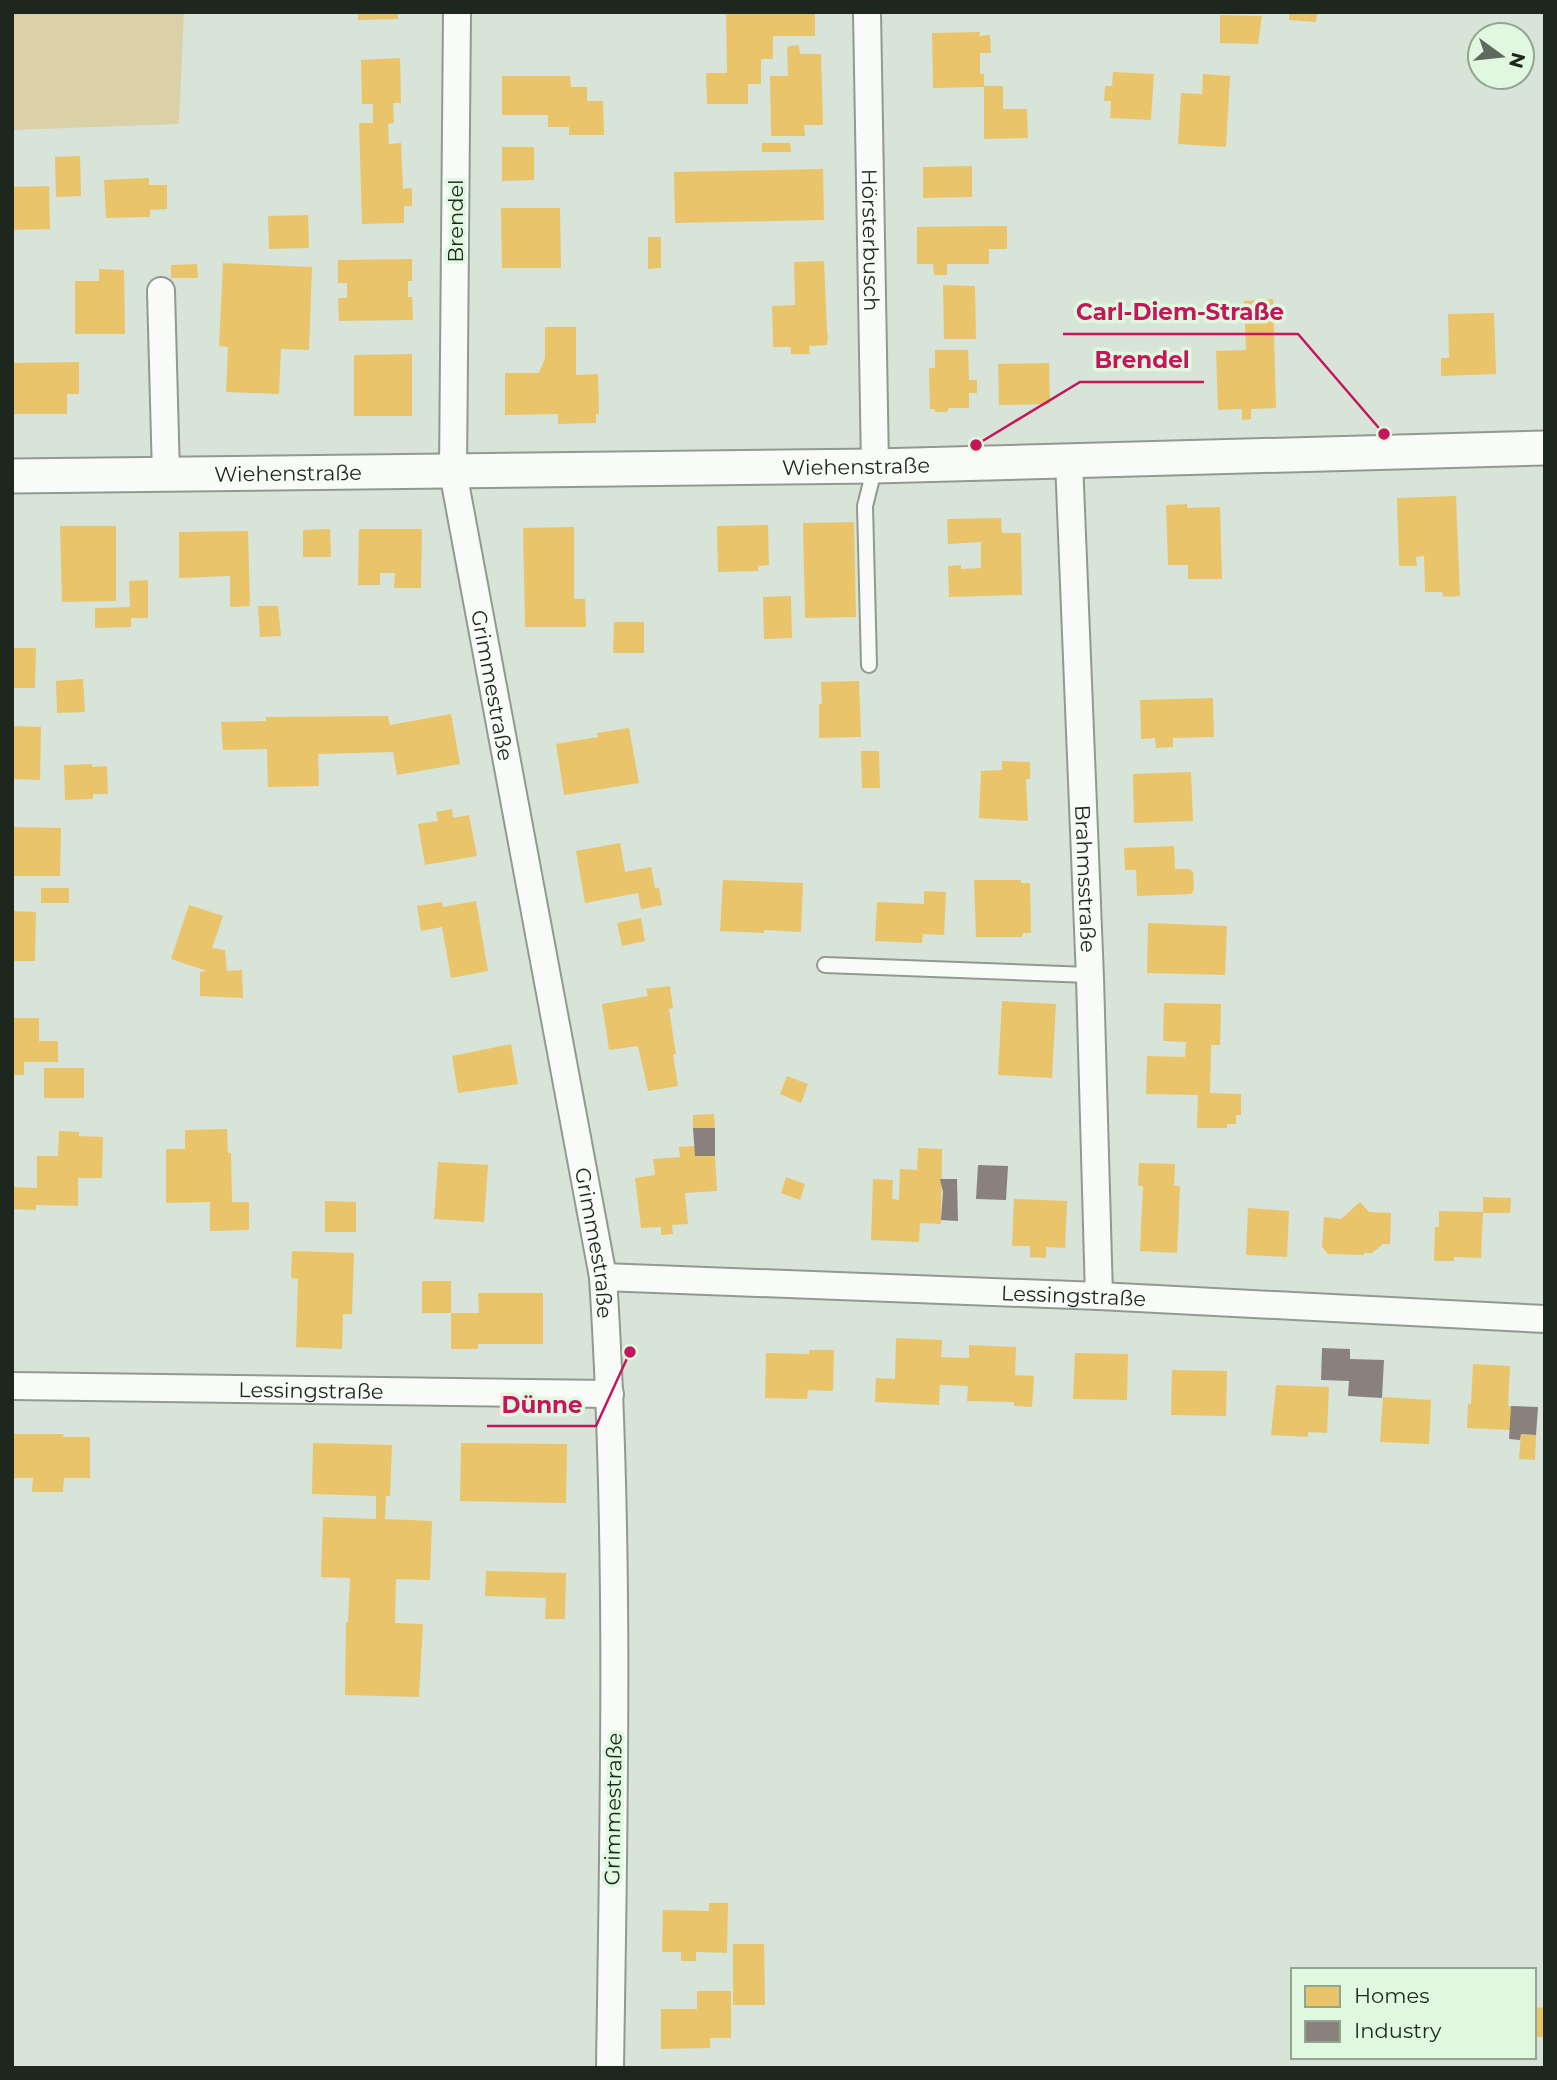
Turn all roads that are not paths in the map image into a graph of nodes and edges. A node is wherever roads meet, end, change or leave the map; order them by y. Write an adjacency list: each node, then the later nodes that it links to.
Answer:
1 (457, 12): 7 (street, Brendel)
2 (867, 12): 6 (street, Hörsterbusch)
3 (161, 291): 8 (street)
4 (1545, 447): 5 (street, Wiehenstraße)
5 (1069, 460): 6 (street, Wiehenstraße); 12 (street, Brahmsstraße)
6 (875, 466): 7 (street, Wiehenstraße); 10 (lane)
7 (453, 472): 8 (street, Wiehenstraße); 13 (street, Grimmestraße)
8 (166, 475): 9 (street, Wiehenstraße)
9 (12, 476)
10 (869, 665)
11 (825, 965): 12 (lane)
12 (1089, 975): 14 (street, Brahmsstraße)
13 (603, 1277): 14 (street, Lessingstraße); 17 (street, Grimmestraße)
14 (1099, 1296): 15 (street, Lessingstraße)
15 (1545, 1319)
16 (12, 1386): 17 (street, Lessingstraße)
17 (610, 1394): 18 (street, Grimmestraße)
18 (610, 2068)

